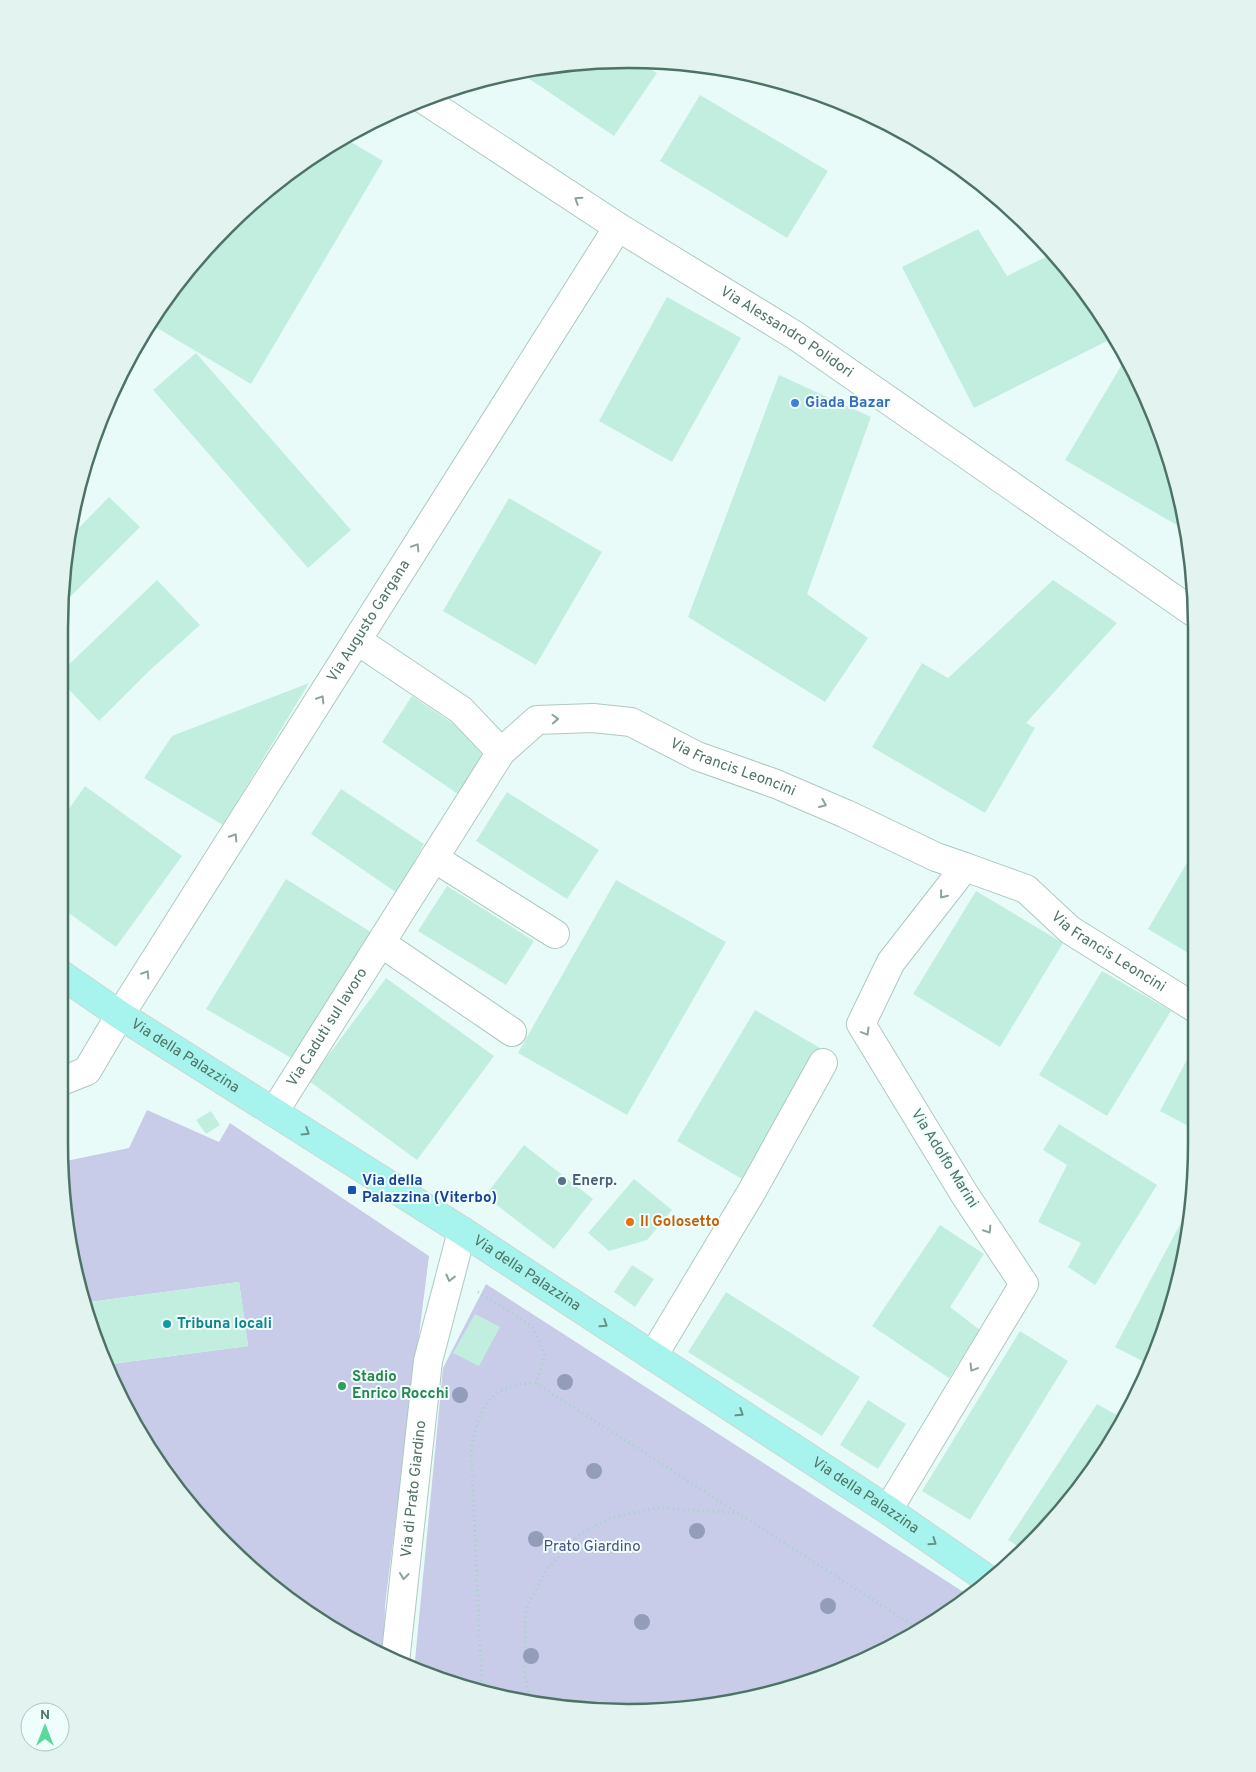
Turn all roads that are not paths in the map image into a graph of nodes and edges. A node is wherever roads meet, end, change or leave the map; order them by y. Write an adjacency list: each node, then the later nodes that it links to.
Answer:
1 (430, 104): 2 (street, Via Alessandro Polidori, one-way to 1)
2 (618, 227): 3 (street, Via Alessandro Polidori); 4 (street, Via Augusto Gargana, one-way to 2)
3 (1187, 608)
4 (358, 641): 5 (street); 12 (street, Via Augusto Gargana, one-way to 4)
5 (501, 752): 6 (street, Via Caduti sul lavoro); 7 (street, Via Francis Leoncini, one-way to 7)
6 (434, 858): 8 (street); 9 (street, Via Caduti sul lavoro)
7 (964, 867): 11 (street, Via Francis Leoncini); 19 (street, Via Adolfo Marini, one-way to 19)
8 (555, 934)
9 (381, 943): 13 (street); 16 (street, Via Caduti sul lavoro)
10 (68, 979): 12 (main road, Via della Palazzina)
11 (1188, 1004)
12 (120, 1015): 15 (street, Via Augusto Gargana); 16 (main road, Via della Palazzina)
13 (512, 1032)
14 (823, 1063): 18 (street)
15 (68, 1079)
16 (274, 1112): 17 (main road, Via della Palazzina, one-way to 17)
17 (462, 1230): 18 (main road, Via della Palazzina, one-way to 18); 21 (street, Via di Prato Giardino, one-way to 21)
18 (653, 1356): 19 (main road, Via della Palazzina, one-way to 19)
19 (888, 1510): 20 (main road, Via della Palazzina, one-way to 20)
20 (984, 1577)
21 (396, 1654)

